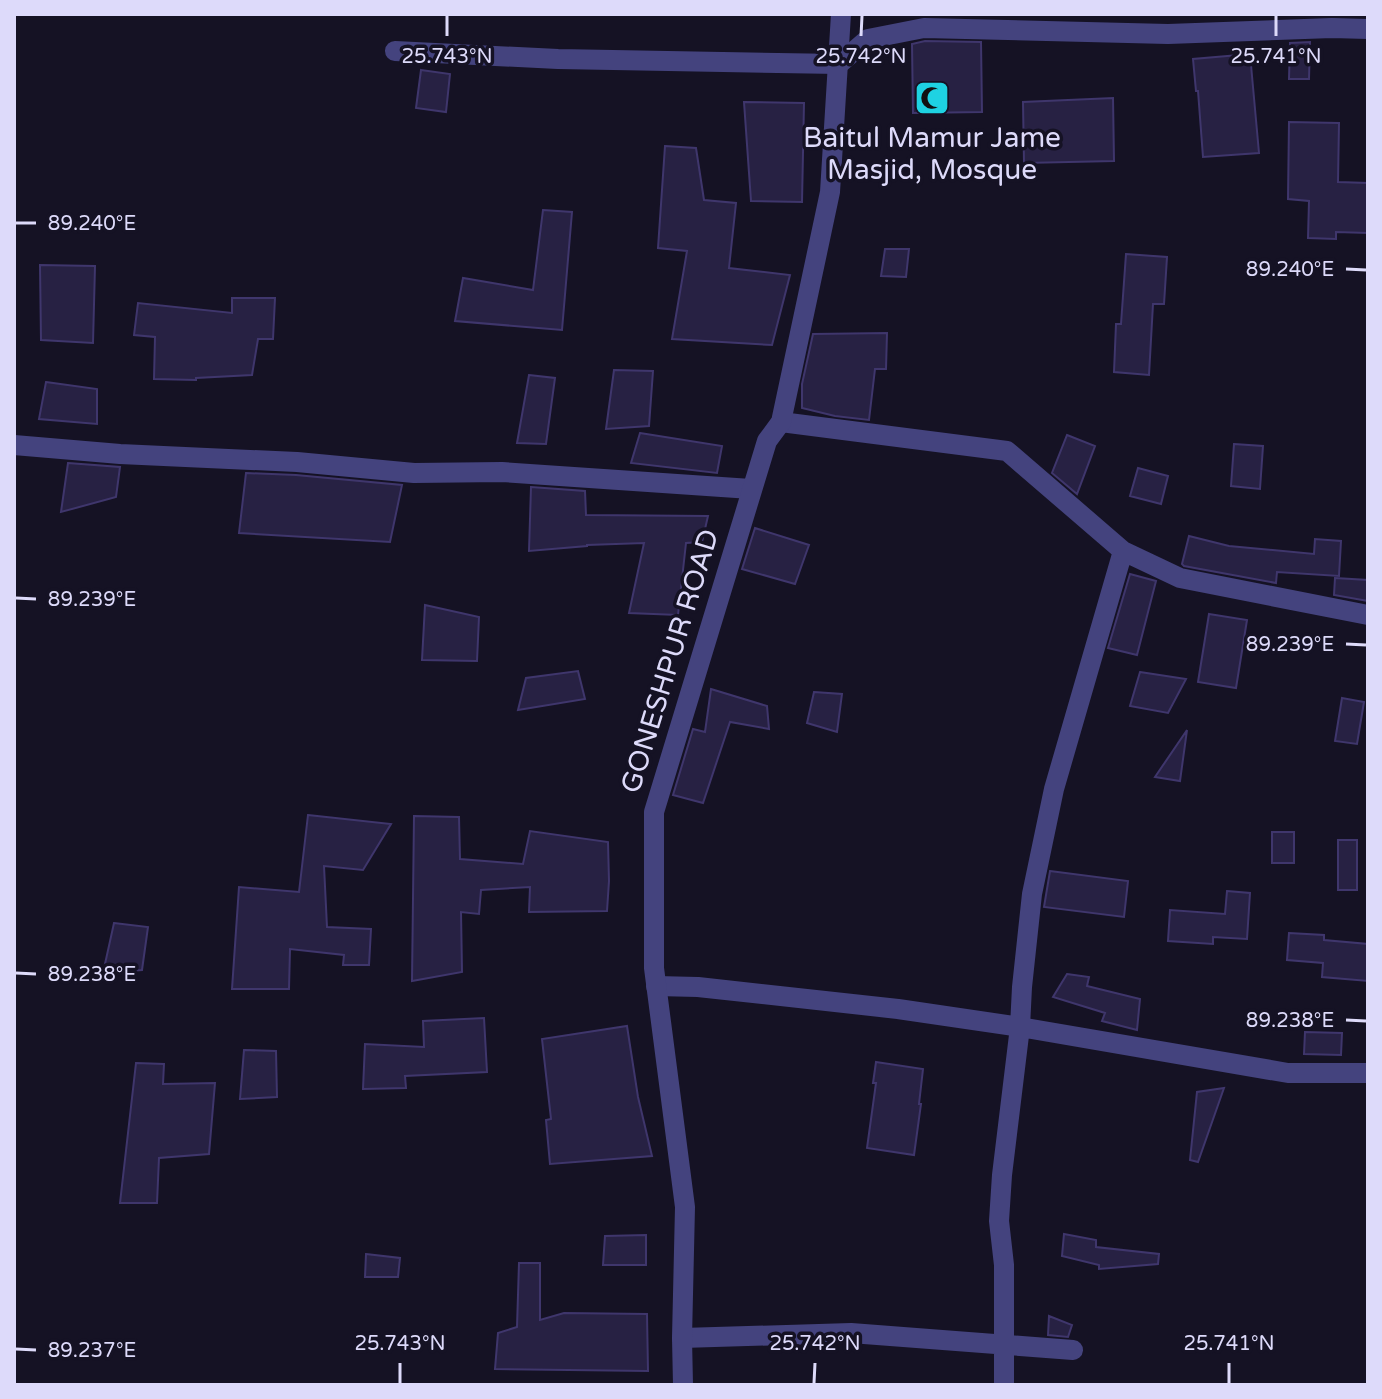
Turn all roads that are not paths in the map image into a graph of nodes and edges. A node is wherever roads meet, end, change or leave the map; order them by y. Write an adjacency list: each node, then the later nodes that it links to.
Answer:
1 (841, 14): 4 (street, GONESHPUR ROAD)
2 (1368, 29): 4 (street)
3 (395, 51): 4 (street)
4 (839, 64): 5 (street, GONESHPUR ROAD)
5 (781, 422): 7 (street, GONESHPUR ROAD); 8 (street)
6 (14, 445): 7 (street)
7 (751, 489): 10 (street, GONESHPUR ROAD)
8 (1123, 551): 9 (street); 11 (street)
9 (1368, 615)
10 (656, 986): 11 (street); 13 (street, GONESHPUR ROAD)
11 (1020, 1027): 12 (street); 14 (street)
12 (1368, 1073)
13 (682, 1338): 14 (street); 16 (street, GONESHPUR ROAD)
14 (1005, 1345): 15 (street); 17 (street)
15 (1073, 1350)
16 (683, 1385)
17 (1004, 1385)

